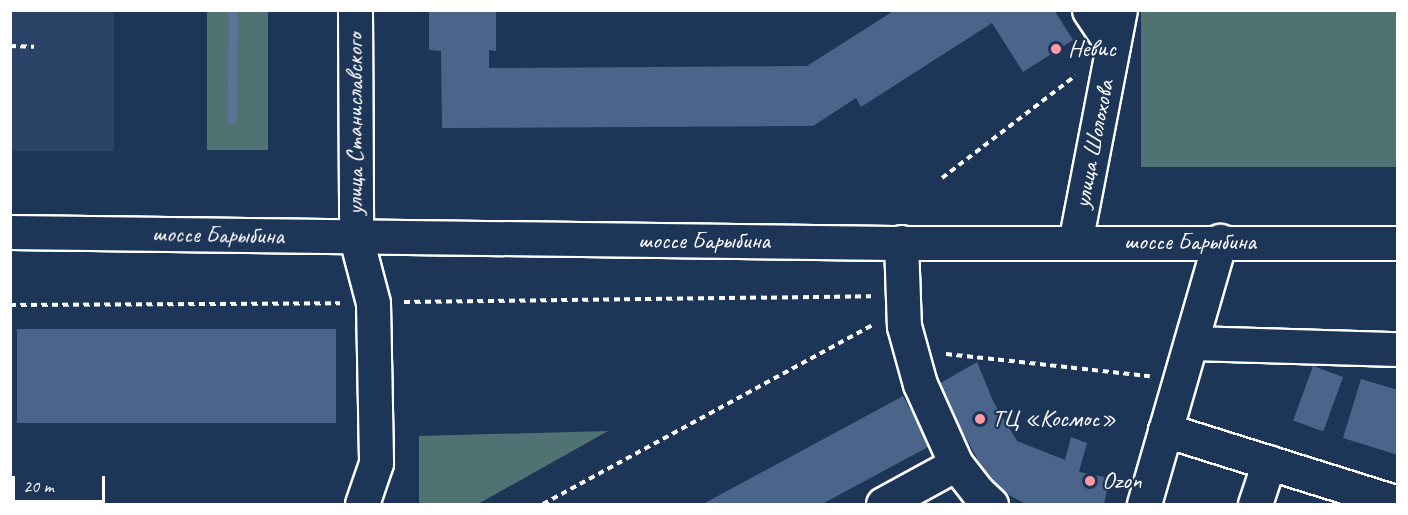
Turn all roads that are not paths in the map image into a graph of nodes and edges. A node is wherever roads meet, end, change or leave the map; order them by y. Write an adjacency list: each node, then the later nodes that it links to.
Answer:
1 (355, 10): 6 (main road, улица Станиславского)
2 (1089, 10): 4 (main road)
3 (1120, 10): 4 (main road, улица Шолохова)
4 (1113, 46): 9 (main road, улица Шолохова)
5 (10, 232): 6 (main road, шоссе Барыбина)
6 (356, 238): 8 (main road, шоссе Барыбина); 18 (main road, улица Станиславского)
7 (1220, 241): 9 (main road, шоссе Барыбина); 10 (main road, шоссе Барыбина); 11 (main road)
8 (901, 242): 9 (main road, шоссе Барыбина); 15 (main road)
9 (1075, 243)
10 (1398, 243)
11 (1191, 343): 12 (main road); 13 (main road)
12 (1398, 349)
13 (1165, 430): 14 (main road); 20 (main road)
14 (1269, 462): 17 (main road); 21 (main road)
15 (956, 464): 16 (main road); 19 (main road)
16 (979, 500)
17 (1398, 502)
18 (362, 504)
19 (883, 504)
20 (1144, 504)
21 (1256, 504)

